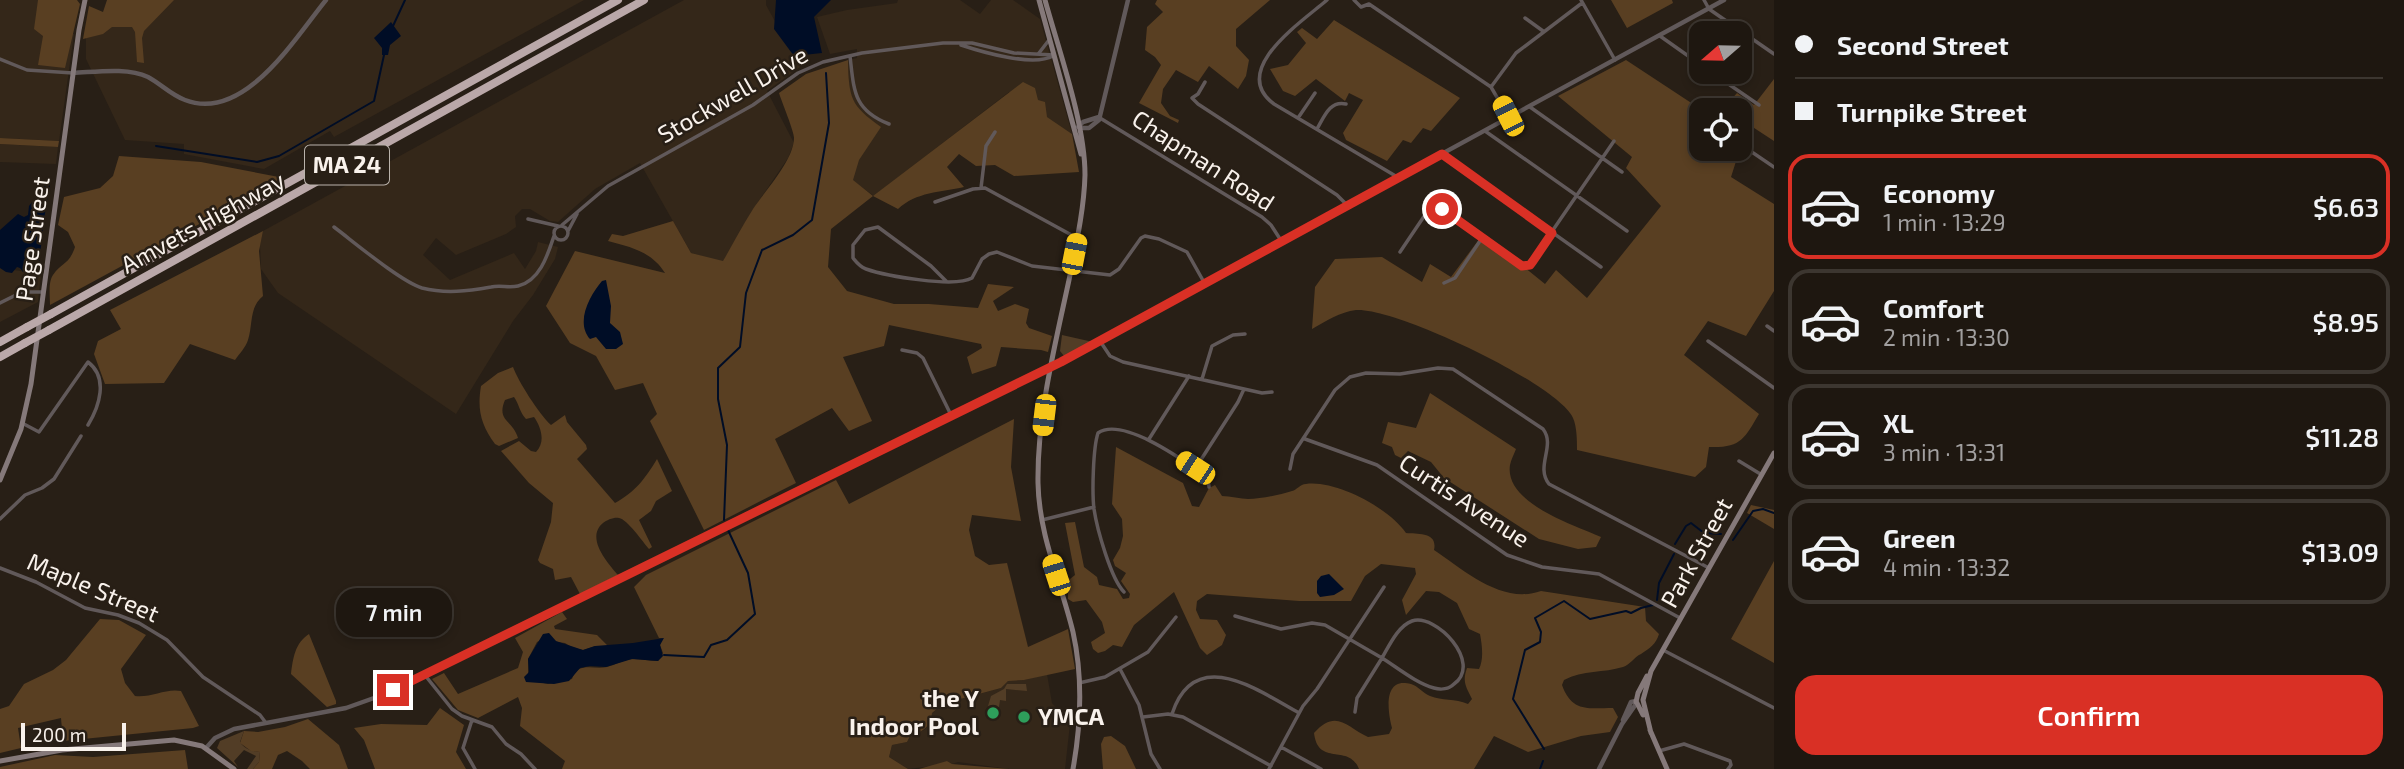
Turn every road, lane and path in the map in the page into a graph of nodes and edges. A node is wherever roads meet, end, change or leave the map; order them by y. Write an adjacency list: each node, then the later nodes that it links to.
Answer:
1 (85, 0): 27 (main road, Page Street)
2 (326, 0): 27 (street)
3 (618, 0): 81 (highway, Amvets Highway / MA 24, bridge)
4 (644, 0): 83 (highway, Amvets Highway / MA 24, bridge)
5 (1039, 0): 18 (main road)
6 (1045, 0): 21 (main road)
7 (1128, 0): 35 (street)
8 (1327, 0): 36 (street)
9 (1354, 0): 13 (street)
10 (1704, 0): 14 (street)
11 (1724, 0): 14 (street)
12 (1582, 1): 16 (street); 26 (street)
13 (1369, 2): 30 (street)
14 (1709, 9): 17 (street); 22 (street)
15 (1525, 18): 16 (street)
16 (1543, 31): 30 (street)
17 (1660, 36): 24 (street); 26 (street)
18 (1049, 39): 20 (street); 21 (main road)
19 (960, 44): 20 (street, Stockwell Drive); 21 (street, Stockwell Drive); 23 (street, Stockwell Drive)
20 (1038, 54): 21 (street, Stockwell Drive)
21 (1057, 54): 39 (main road)
22 (1774, 54)
23 (850, 55): 38 (street); 54 (street, Stockwell Drive)
24 (1689, 57)
25 (0, 59): 27 (street)
26 (1615, 60): 34 (street)
27 (73, 72): 74 (main road, Page Street)
28 (1205, 82): 53 (street)
29 (1728, 84): 33 (street)
30 (1491, 87): 37 (street)
31 (1315, 93): 36 (street)
32 (1346, 104): 40 (street)
33 (1759, 105)
34 (1530, 107): 37 (street); 46 (street)
35 (1098, 117): 39 (street); 66 (street, Chapman Road)
36 (1298, 118): 40 (street)
37 (1509, 118): 41 (street)
38 (889, 124)
39 (1076, 128): 63 (main road)
40 (1317, 129): 49 (street)
41 (1485, 131): 45 (street); 51 (street)
42 (995, 132): 50 (street)
43 (1614, 141): 46 (street)
44 (1752, 152): 47 (street)
45 (1442, 154): 49 (street); 61 (street)
46 (1602, 158): 48 (street); 51 (street)
47 (1774, 167)
48 (1622, 172)
49 (1399, 178): 53 (street)
50 (981, 188): 52 (street); 63 (street)
51 (1577, 196): 60 (street); 61 (street)
52 (935, 202)
53 (1348, 206): 66 (street)
54 (580, 210): 57 (street, Stockwell Drive); 59 (street, Stockwell Drive)
55 (528, 219): 56 (street)
56 (544, 221): 57 (street); 62 (street)
57 (560, 225): 59 (street); 62 (street, Stockwell Drive)
58 (334, 227): 67 (street)
59 (568, 231): 65 (street, Stockwell Drive)
60 (1627, 231)
61 (1552, 233): 64 (street); 69 (street)
62 (553, 234): 65 (street); 67 (street)
63 (1077, 237): 70 (main road)
64 (1482, 238): 68 (street); 72 (street)
65 (560, 240): 67 (street, Stockwell Drive)
66 (1282, 242): 73 (street)
67 (549, 252)
68 (1400, 252)
69 (1601, 267)
70 (1071, 271): 71 (street); 73 (street); 84 (main road)
71 (947, 282): 71 (street)
72 (1444, 283)
73 (1205, 284): 79 (street)
74 (43, 292): 75 (street); 93 (main road, Page Street)
75 (0, 303)
76 (1767, 326): 77 (street)
77 (1774, 331)
78 (1245, 334): 86 (street)
79 (1100, 341): 84 (street); 85 (street)
80 (1708, 341): 90 (street)
81 (0, 342)
82 (902, 350): 92 (street)
83 (0, 357)
84 (1053, 366): 87 (street); 88 (main road)
85 (1189, 376): 86 (street); 96 (street)
86 (1202, 379): 89 (street)
87 (1014, 386): 88 (street); 92 (street)
88 (1048, 387): 107 (main road)
89 (1244, 388): 91 (street); 100 (street)
90 (1774, 388)
91 (1272, 391)
92 (952, 417): 119 (street)
93 (22, 423): 94 (street); 103 (main road, Page Street)
94 (88, 425)
95 (81, 436): 106 (street)
96 (1149, 439): 100 (street); 105 (street)
97 (1305, 439): 101 (street); 109 (street); 114 (street, Curtis Avenue)
98 (1774, 453): 102 (main road, Park Street)
99 (1739, 461): 102 (street)
100 (1195, 468): 104 (street)
101 (1290, 469)
102 (1762, 475): 109 (main road, Park Street)
103 (0, 480)
104 (1209, 486)
105 (1094, 507): 107 (street); 111 (street)
106 (0, 519)
107 (1042, 520): 120 (main road)
108 (0, 568): 128 (street, Maple Street)
109 (1709, 568): 114 (main road, Park Street)
110 (1384, 587): 115 (street)
111 (1124, 592)
112 (1235, 616): 115 (street)
113 (1176, 617): 118 (street)
114 (1681, 618): 116 (main road, Park Street)
115 (1350, 638): 117 (street); 124 (street)
116 (1663, 650): 121 (main road, Park Street); 122 (street)
117 (1382, 658): 117 (street); 123 (street)
118 (1121, 669): 120 (street); 126 (street)
119 (424, 674): 127 (street); 128 (street)
120 (1079, 683): 139 (main road)
121 (1639, 705): 129 (street); 129 (street); 130 (main road, Park Street); 130 (main road, Park Street)
122 (1774, 708)
123 (1355, 712)
124 (1299, 713): 125 (street); 131 (street)
125 (1172, 714): 126 (street); 135 (street)
126 (1143, 717): 140 (street)
127 (472, 719): 137 (street); 138 (street)
128 (266, 723): 132 (street)
129 (1622, 724): 142 (street)
130 (1651, 733): 133 (main road, Park Street)
131 (1281, 747): 135 (street); 141 (street)
132 (206, 748): 134 (main road); 136 (main road)
133 (1659, 751): 143 (main road, Park Street); 144 (street)
134 (0, 761)
135 (1270, 767)
136 (229, 768)
137 (475, 769)
138 (535, 769)
139 (1073, 769)
140 (1160, 769)
141 (1321, 769)
142 (1599, 769)
143 (1667, 769)
144 (1728, 769)

